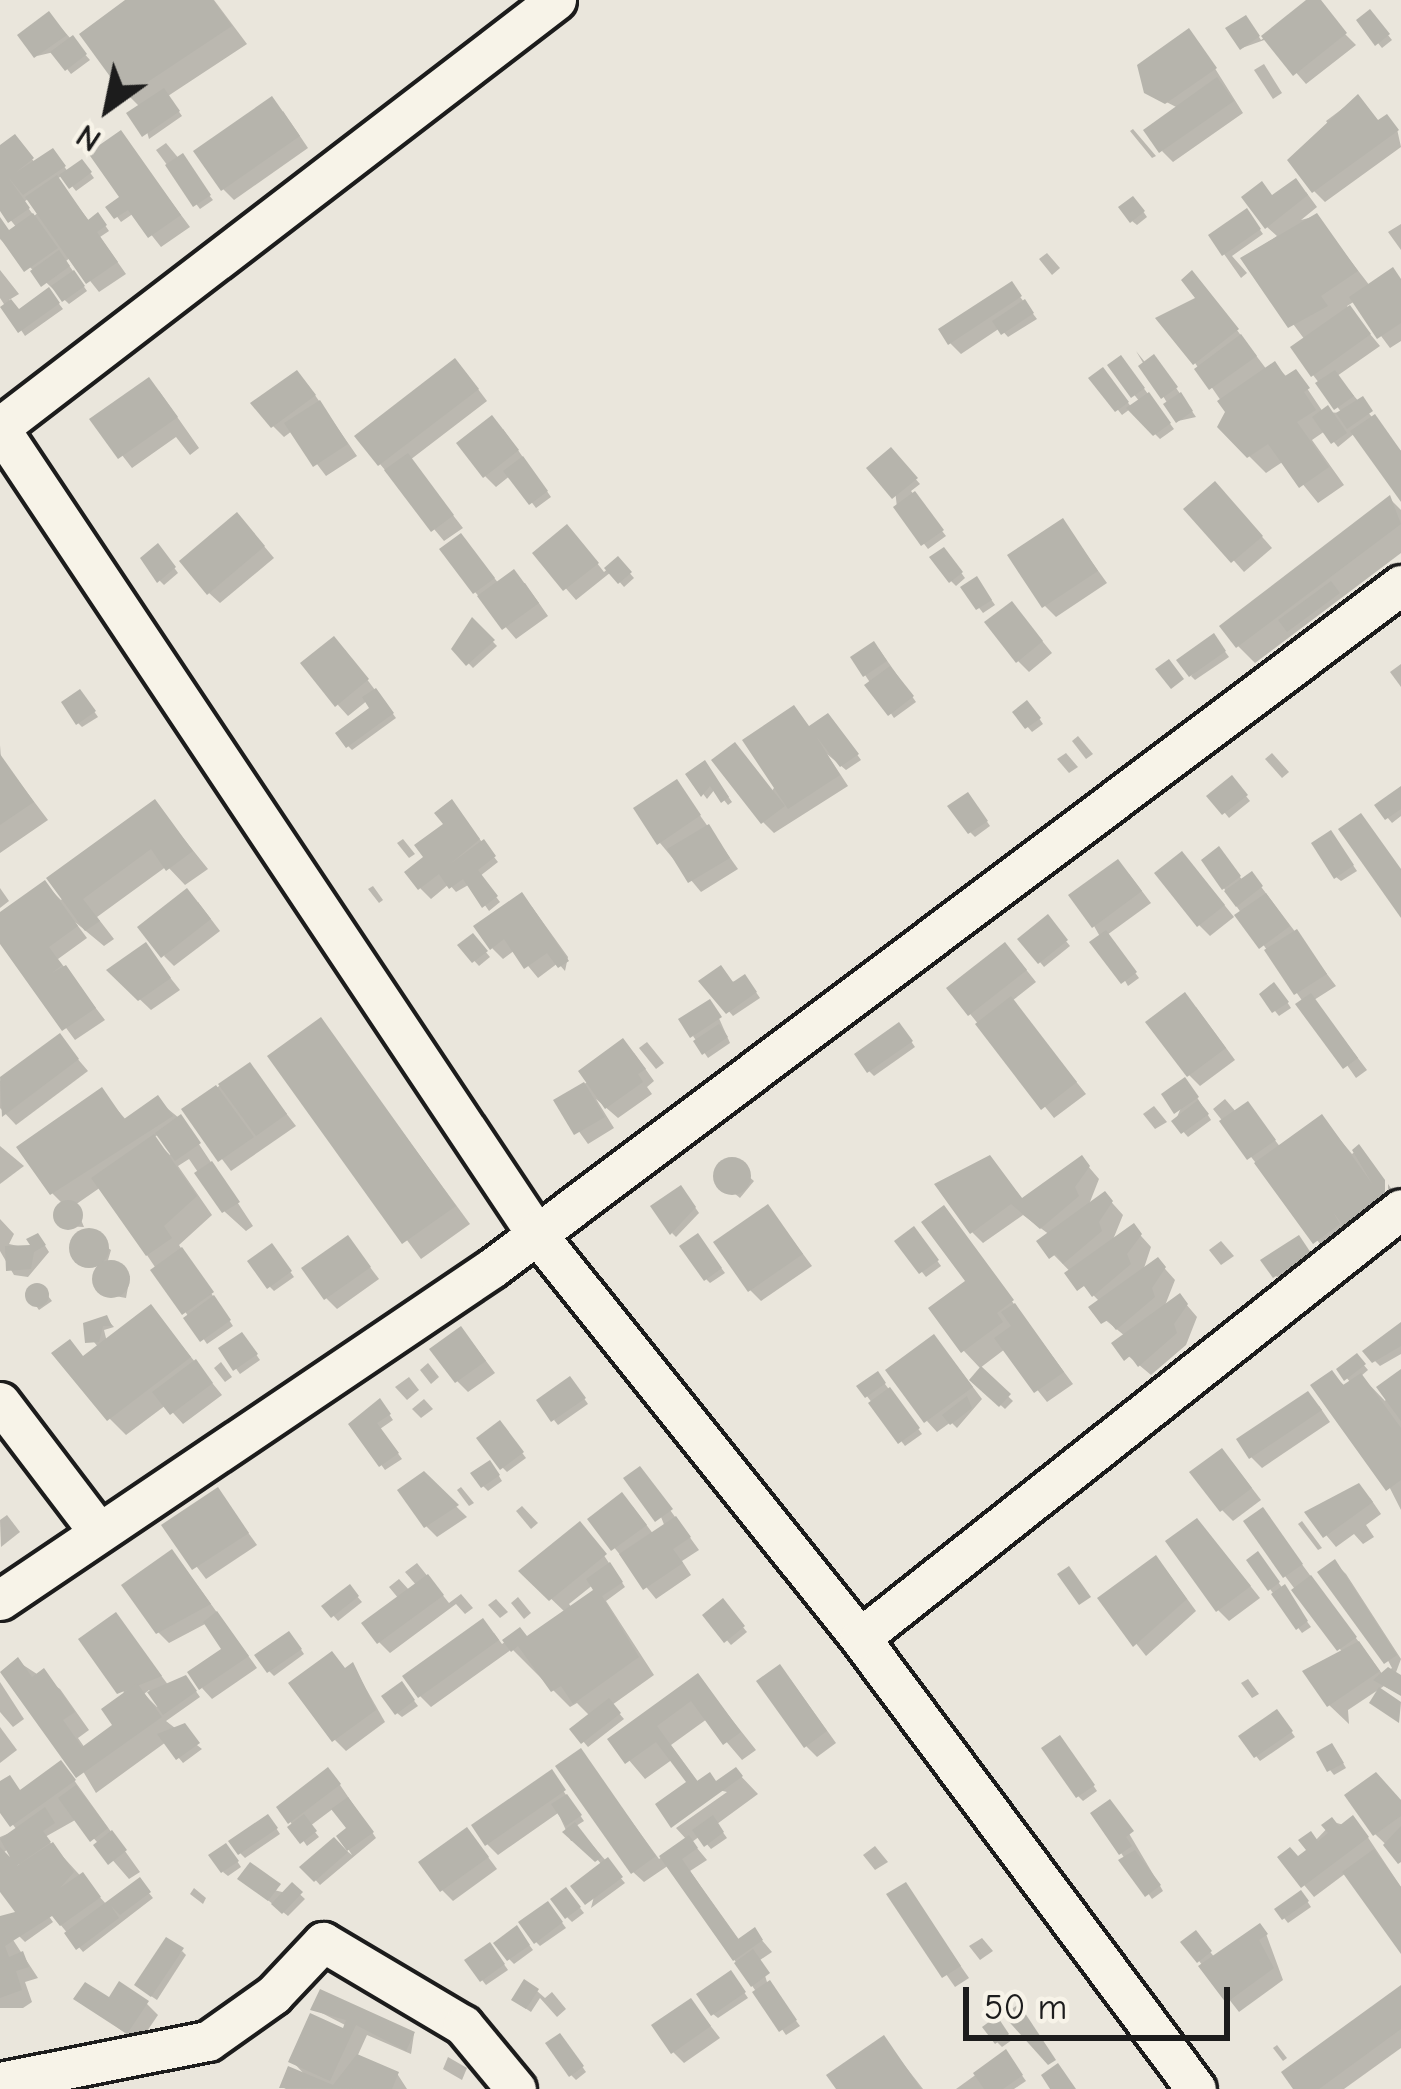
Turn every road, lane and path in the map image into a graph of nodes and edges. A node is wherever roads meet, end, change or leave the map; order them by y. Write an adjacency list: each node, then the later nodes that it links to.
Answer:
1 (556, 0): 2 (street)
2 (0, 428): 5 (street)
3 (1401, 585): 5 (street)
4 (1401, 1209): 9 (street)
5 (536, 1232): 7 (street); 9 (street)
6 (0, 1402): 7 (street)
7 (98, 1531): 8 (street)
8 (0, 1600)
9 (860, 1638): 12 (street)
10 (0, 2082): 11 (street)
11 (516, 2089)
12 (1196, 2089)

